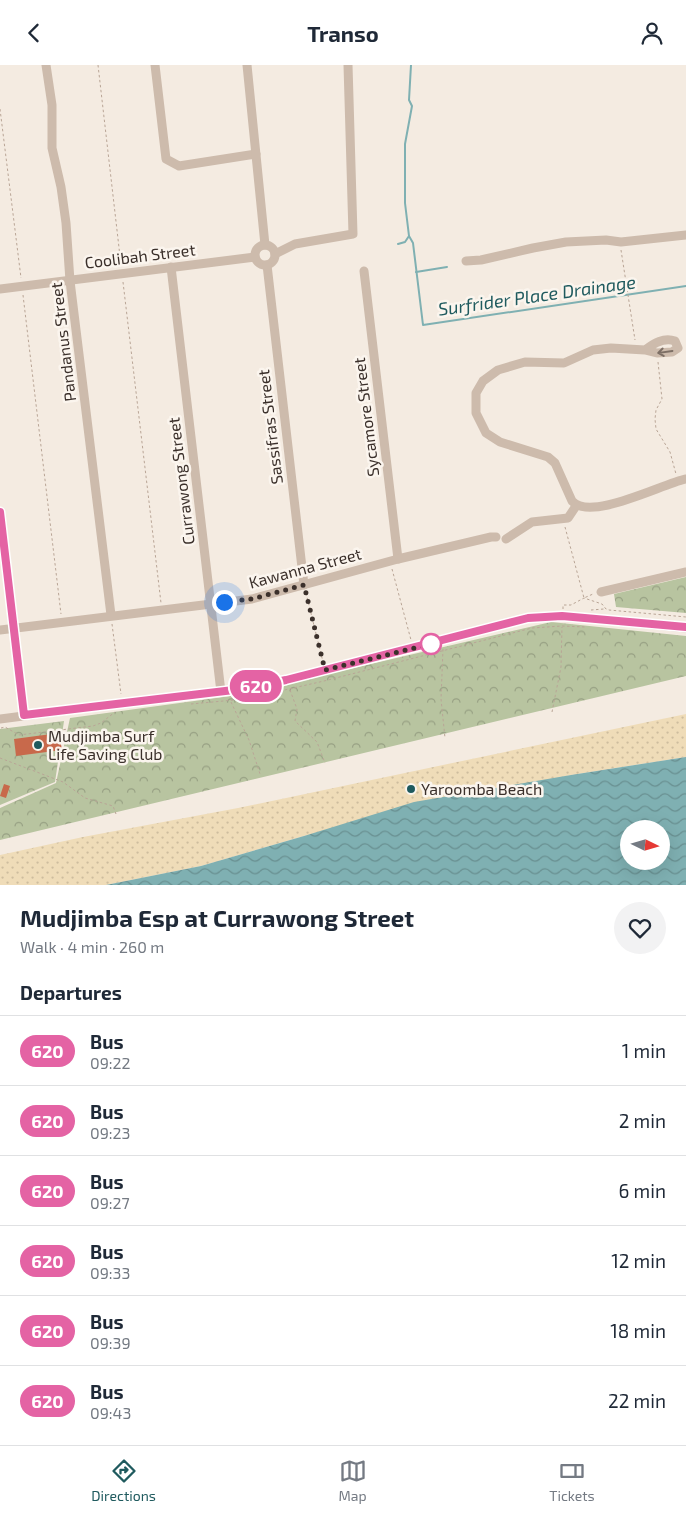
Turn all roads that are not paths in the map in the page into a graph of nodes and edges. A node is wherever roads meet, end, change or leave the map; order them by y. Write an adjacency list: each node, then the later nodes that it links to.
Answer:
1 (46, 65): 14 (street, Pandanus Street)
2 (155, 65): 5 (street)
3 (247, 65): 5 (street)
4 (348, 65): 8 (street)
5 (256, 155): 7 (street)
6 (686, 235): 10 (street)
7 (264, 245): 8 (street); 9 (street)
8 (275, 254): 11 (street)
9 (255, 257): 11 (street); 12 (street, Coolibah Street)
10 (466, 261)
11 (267, 265): 24 (street, Sassifras Street)
12 (171, 267): 14 (street, Coolibah Street); 26 (street, Currawong Street)
13 (364, 271): 22 (street, Sycamore Street)
14 (70, 281): 15 (street, Coolibah Street); 27 (street, Pandanus Street)
15 (0, 289)
16 (642, 350): 16 (street, one-way to 16); 18 (street)
17 (682, 480): 18 (street)
18 (576, 506): 21 (street)
19 (0, 512): 29 (street)
20 (496, 537): 22 (street, Kawanna Street)
21 (506, 539)
22 (394, 560): 24 (street, Kawanna Street)
23 (686, 572): 25 (street)
24 (304, 585): 26 (street, Kawanna Street)
25 (601, 592)
26 (210, 604): 27 (street, Kawanna Street); 31 (street, Currawong Street)
27 (111, 615): 29 (street, Kawanna Street)
28 (686, 627): 31 (street)
29 (14, 628): 30 (street, Kawanna Street); 32 (street)
30 (0, 630)
31 (221, 692): 32 (street)
32 (24, 715): 33 (street)
33 (0, 719)

